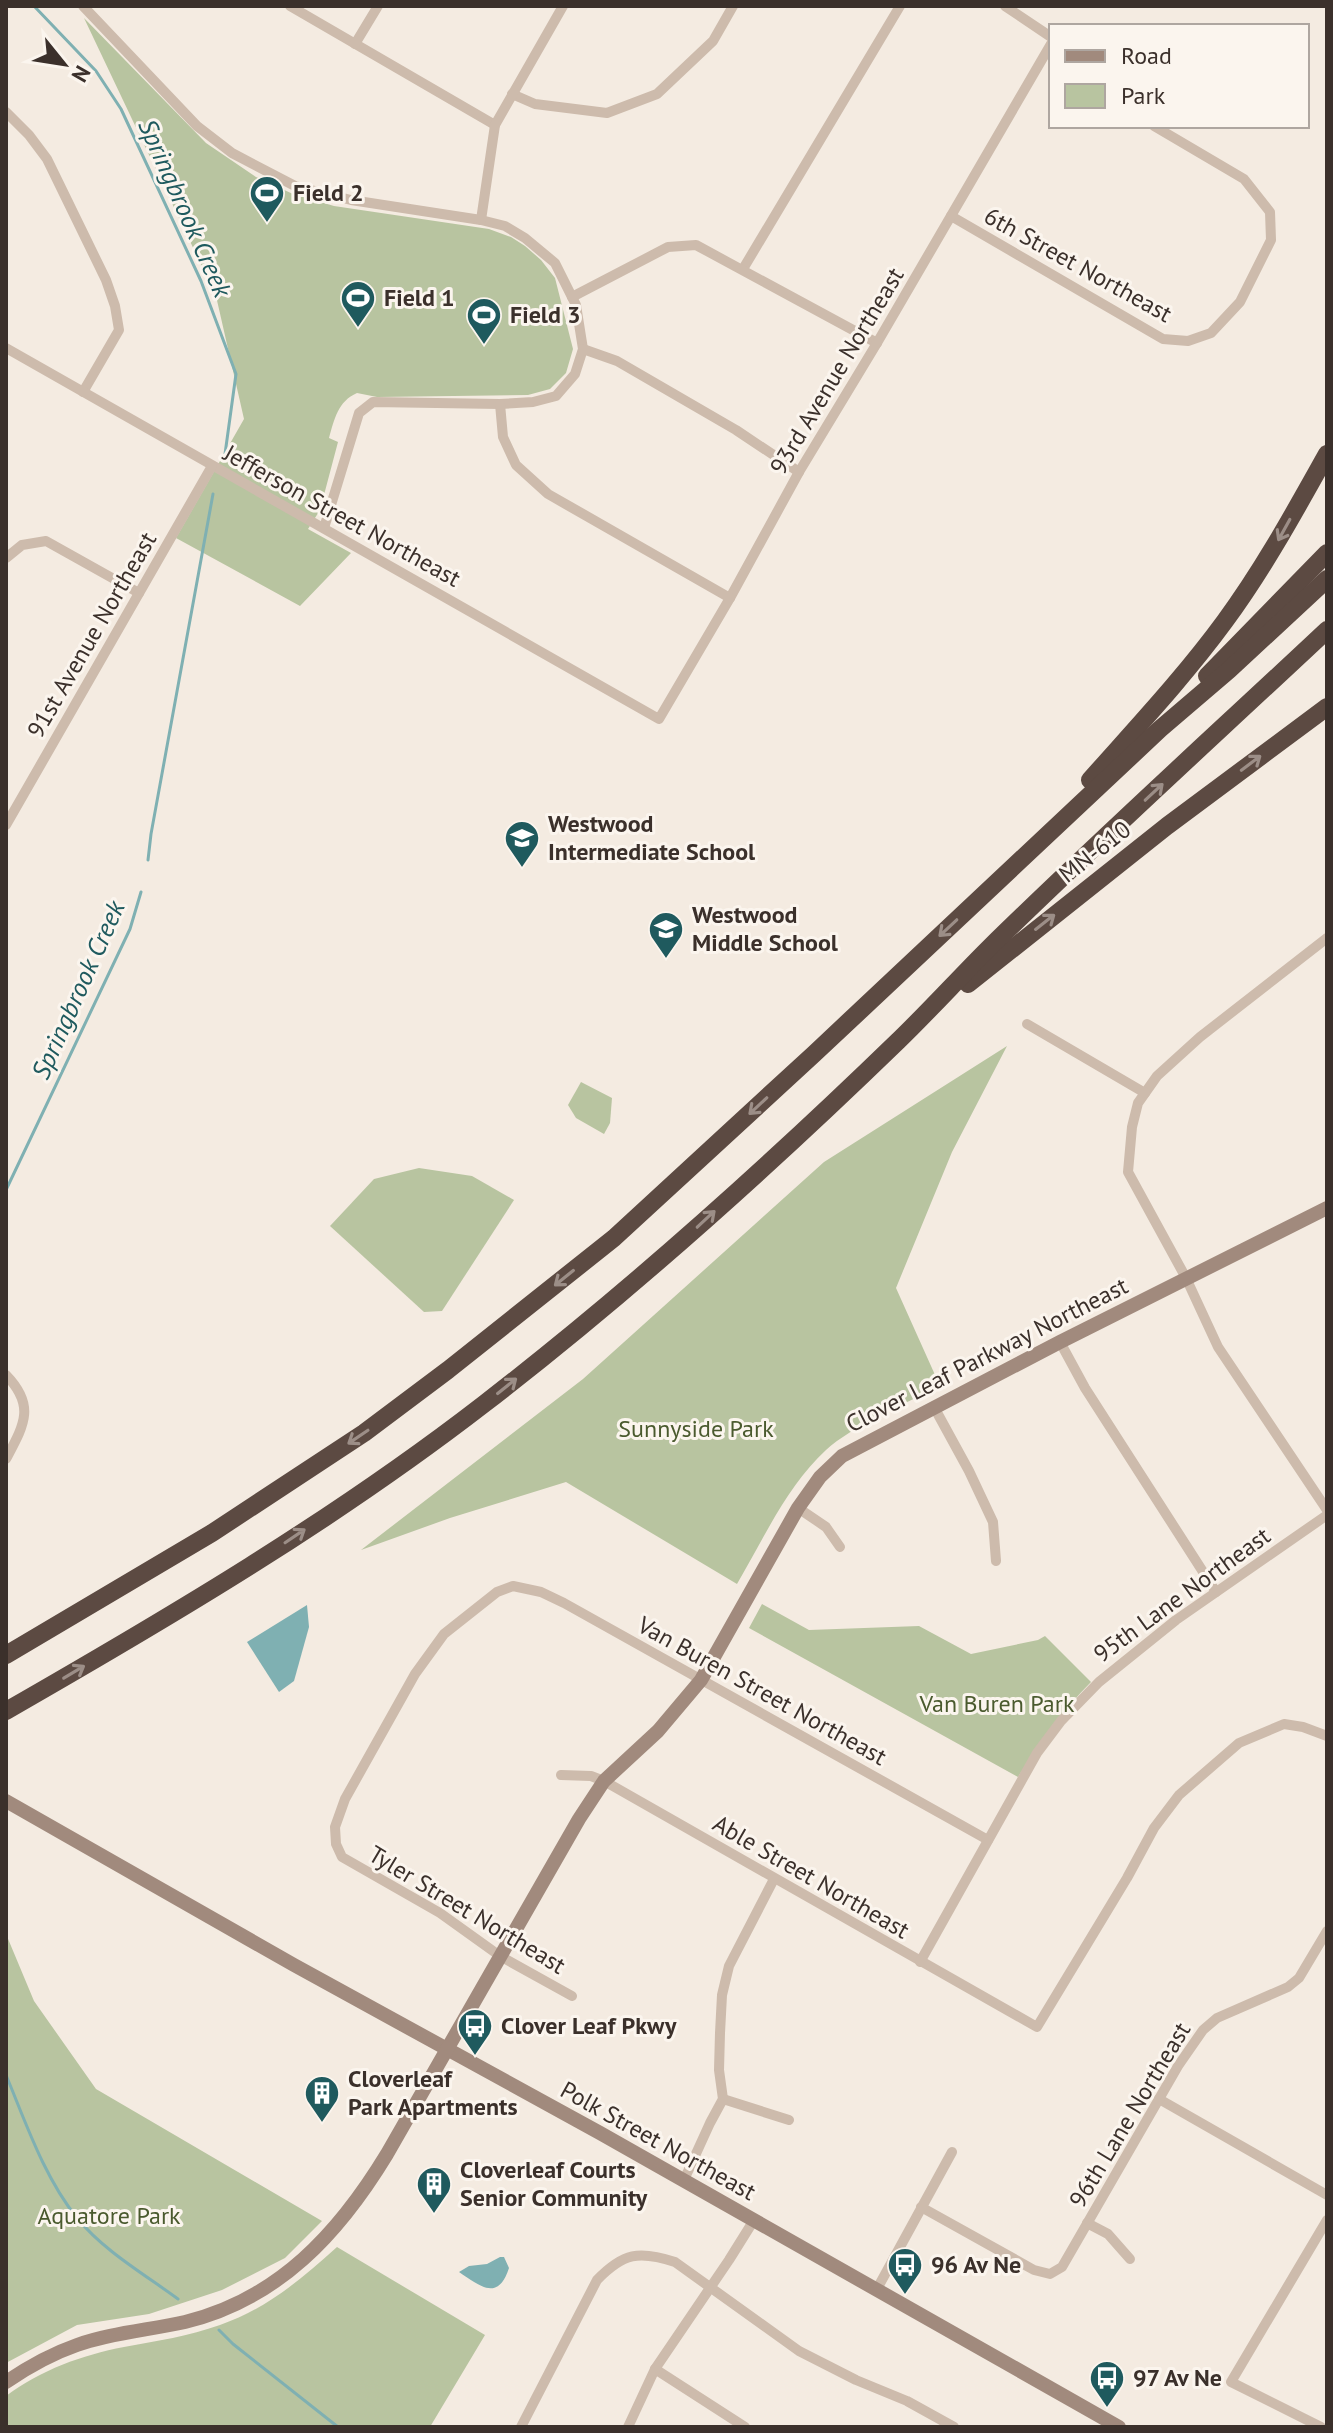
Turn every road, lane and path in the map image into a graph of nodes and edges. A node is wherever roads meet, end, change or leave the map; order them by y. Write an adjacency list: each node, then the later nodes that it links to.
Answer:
1 (83, 6): 16 (street)
2 (290, 6): 9 (street)
3 (378, 6): 9 (street)
4 (563, 6): 11 (street)
5 (733, 6): 11 (street)
6 (900, 6): 17 (street)
7 (1005, 6): 8 (street)
8 (1049, 36)
9 (355, 44): 13 (street)
10 (1049, 47): 15 (street, 93rd Avenue Northeast)
11 (512, 94): 13 (street)
12 (6, 112): 22 (street)
13 (495, 125): 16 (street)
14 (1157, 128): 15 (street, 6th Street Northeast)
15 (951, 216): 19 (street, 93rd Avenue Northeast)
16 (481, 220): 18 (street)
17 (743, 269): 18 (street); 19 (street)
18 (572, 297): 21 (street)
19 (877, 343): 26 (street, 93rd Avenue Northeast)
20 (6, 348): 22 (street, Jefferson Street Northeast)
21 (583, 349): 23 (street); 26 (street)
22 (83, 392): 25 (street, Jefferson Street Northeast)
23 (500, 404): 27 (street); 32 (street)
24 (1325, 455): 38 (highway, one-way to 38)
25 (212, 466): 27 (street, Jefferson Street Northeast); 31 (street, 91st Avenue Northeast)
26 (799, 472): 32 (street, 93rd Avenue Northeast)
27 (324, 528): 35 (street, Jefferson Street Northeast)
28 (1327, 553): 36 (highway)
29 (6, 558): 31 (street)
30 (1327, 579): 36 (highway)
31 (139, 593): 37 (street, 91st Avenue Northeast)
32 (730, 598): 35 (street, 93rd Avenue Northeast)
33 (1327, 630): 41 (highway, one-way to 33)
34 (1327, 707): 41 (highway, MN-610, one-way to 34)
35 (659, 719)
36 (1160, 729): 38 (highway)
37 (6, 825)
38 (1005, 874): 54 (highway, one-way to 54)
39 (1327, 938): 42 (street)
40 (1027, 1024): 42 (street)
41 (897, 1041): 56 (highway, one-way to 41)
42 (1145, 1093): 44 (street)
43 (1327, 1208): 44 (street, Clover Leaf Parkway Northeast)
44 (1186, 1278): 45 (street, Clover Leaf Parkway Northeast); 50 (street)
45 (1060, 1342): 47 (street, Clover Leaf Parkway Northeast); 53 (street)
46 (6, 1375): 48 (street)
47 (934, 1407): 49 (street, Clover Leaf Parkway Northeast); 52 (street)
48 (6, 1459)
49 (798, 1508): 51 (street); 55 (street, Clover Leaf Parkway Northeast)
50 (1327, 1512): 53 (street, 95th Lane Northeast)
51 (840, 1547)
52 (996, 1561)
53 (1216, 1592): 61 (street, 95th Lane Northeast)
54 (6, 1655)
55 (701, 1680): 59 (street, Clover Leaf Parkway Northeast); 61 (street, Van Buren Street Northeast); 64 (street, Van Buren Street Northeast)
56 (6, 1711)
57 (1327, 1736): 63 (street)
58 (561, 1775): 59 (street, Able Street Northeast)
59 (604, 1781): 65 (street, Able Street Northeast); 67 (street, Clover Leaf Parkway Northeast)
60 (6, 1801): 70 (street, Polk Street Northeast)
61 (988, 1840): 68 (street, 95th Lane Northeast)
62 (1157, 1847): 63 (street)
63 (1139, 1856): 68 (street, Able Street Northeast)
64 (342, 1857): 67 (street, Tyler Street Northeast)
65 (774, 1879): 68 (street, Able Street Northeast); 71 (street)
66 (1327, 1931): 72 (street, 96th Lane Northeast)
67 (500, 1956): 69 (street, Tyler Street Northeast); 70 (street, Clover Leaf Parkway Northeast)
68 (920, 1962)
69 (572, 1996)
70 (447, 2049): 75 (street, Polk Street Northeast); 85 (street, Clover Leaf Parkway Northeast)
71 (723, 2099): 73 (street); 75 (street)
72 (1159, 2099): 76 (street); 80 (street, 96th Lane Northeast)
73 (789, 2120)
74 (952, 2152): 77 (street)
75 (684, 2180): 78 (street, Polk Street Northeast)
76 (1327, 2195)
77 (921, 2207): 80 (street, 96th Lane Northeast); 83 (street)
78 (754, 2220): 82 (street); 83 (street, Polk Street Northeast)
79 (1327, 2220): 91 (street)
80 (1087, 2223): 81 (street)
81 (1130, 2259)
82 (710, 2287): 84 (street); 86 (street); 89 (street)
83 (877, 2289): 90 (street, Polk Street Northeast)
84 (655, 2369): 87 (street); 88 (street)
85 (6, 2382)
86 (521, 2427)
87 (628, 2427)
88 (745, 2427)
89 (954, 2427)
90 (1119, 2427)
91 (1321, 2427)

